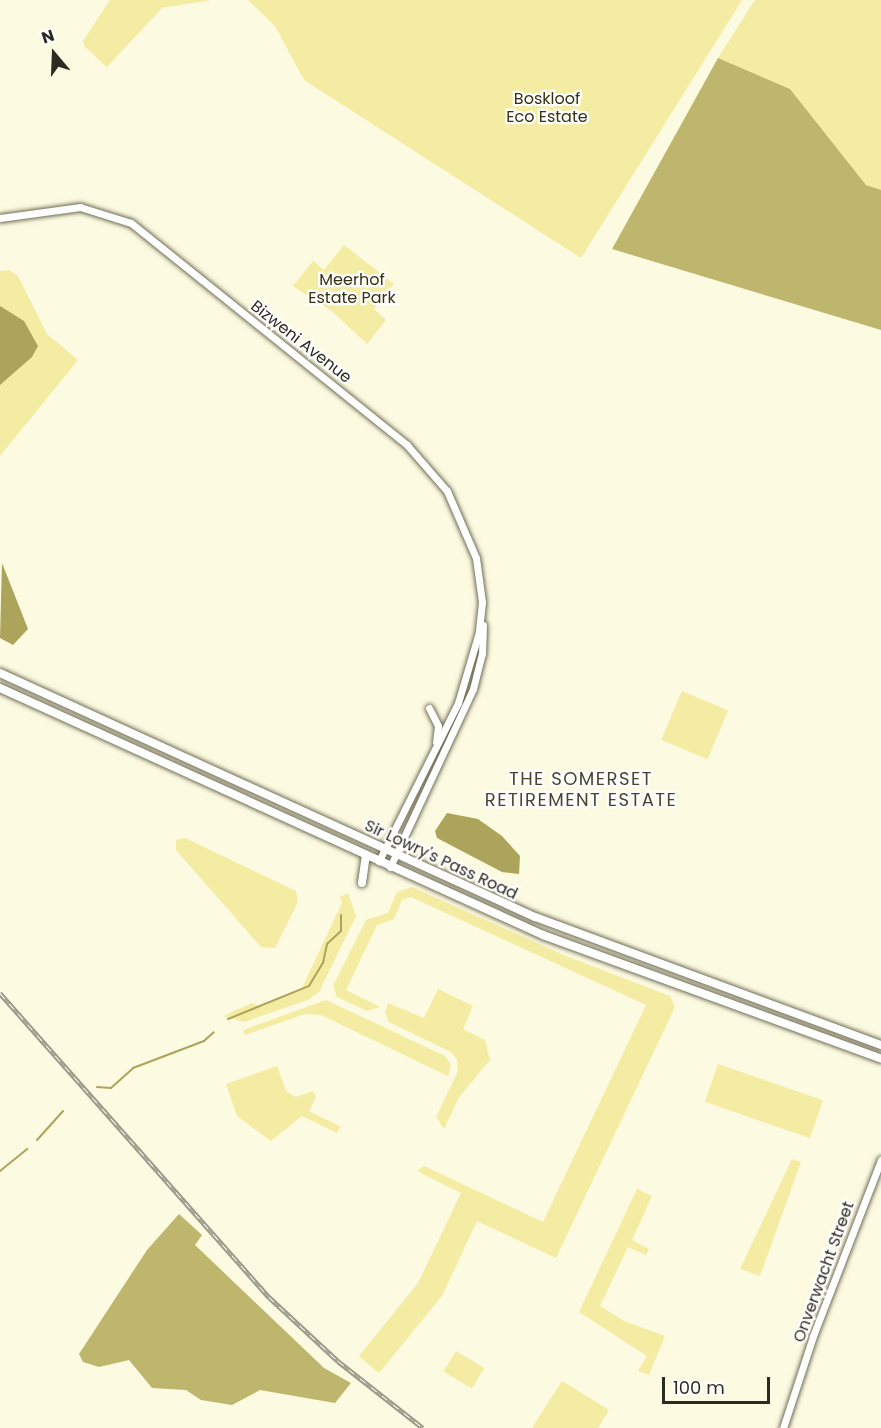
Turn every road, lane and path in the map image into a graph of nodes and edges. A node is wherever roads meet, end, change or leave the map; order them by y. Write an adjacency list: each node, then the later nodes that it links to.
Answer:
1 (0, 218): 2 (street, Bizweni Avenue)
2 (482, 618): 6 (street, Bizweni Avenue); 8 (street, Bizweni Avenue)
3 (0, 673): 7 (main road, Sir Lowry's Pass Road)
4 (0, 688): 9 (main road, Sir Lowry's Pass Road)
5 (429, 708): 6 (street)
6 (428, 761): 7 (street, Bizweni Avenue)
7 (386, 850): 8 (main road, Sir Lowry's Pass Road); 10 (street, Bizweni Avenue)
8 (396, 854): 11 (street, Bizweni Avenue); 13 (main road, Sir Lowry's Pass Road)
9 (366, 855): 10 (main road, Sir Lowry's Pass Road); 12 (main road)
10 (379, 861): 11 (main road, Sir Lowry's Pass Road)
11 (390, 867): 14 (main road, Sir Lowry's Pass Road)
12 (363, 883)
13 (881, 1045)
14 (881, 1059)
15 (881, 1160): 16 (street, Onverwacht Street)
16 (783, 1428)

